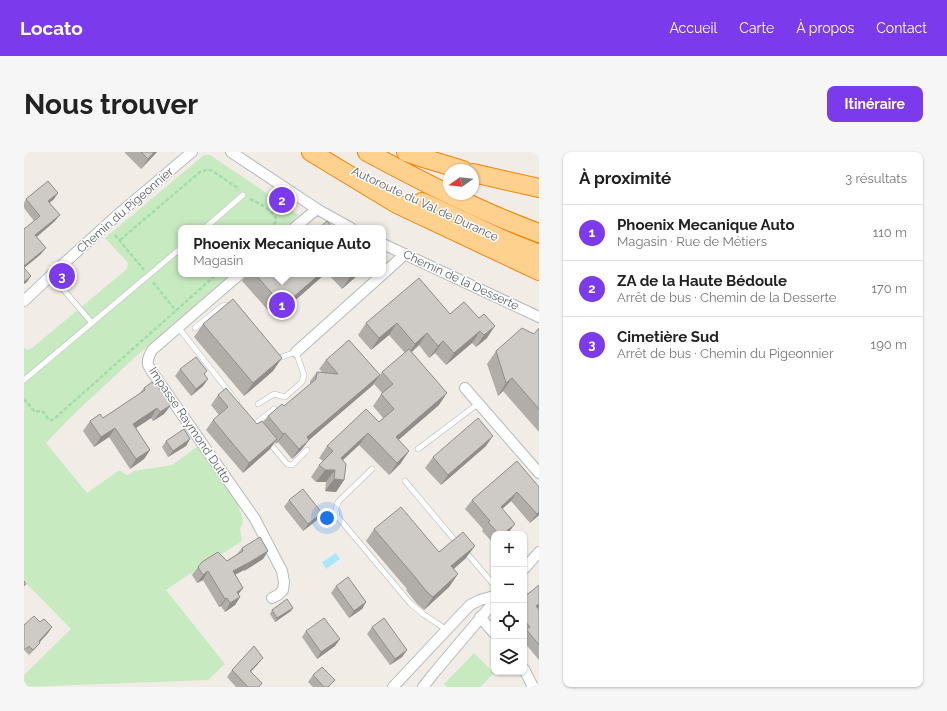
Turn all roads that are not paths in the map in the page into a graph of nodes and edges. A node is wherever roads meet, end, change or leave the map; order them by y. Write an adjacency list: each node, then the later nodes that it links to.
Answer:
1 (192, 152): 21 (street, Chemin du Pigeonnier)
2 (231, 152): 10 (street)
3 (311, 152): 18 (highway, Autoroute du Val de Durance); 20 (highway)
4 (367, 152): 14 (highway, Autoroute du Val de Durance)
5 (406, 152): 6 (highway)
6 (443, 164)
7 (479, 174): 8 (highway)
8 (539, 188)
9 (243, 195): 11 (lane)
10 (317, 209): 12 (street); 13 (street)
11 (208, 225)
12 (298, 225)
13 (346, 225)
14 (539, 233)
15 (386, 245): 17 (street, Chemin de la Desserte)
16 (178, 251): 27 (lane)
17 (405, 254): 19 (street); 26 (street, Chemin de la Desserte)
18 (539, 254)
19 (386, 271)
20 (539, 271)
21 (51, 276): 24 (street, Chemin du Pigeonnier); 27 (lane)
22 (236, 277): 28 (street, Impasse Raymond Dutto)
23 (380, 277): 30 (street)
24 (24, 301)
25 (233, 311): 29 (lane)
26 (539, 317)
27 (92, 323): 32 (lane)
28 (178, 327): 36 (lane); 51 (street, Impasse Raymond Dutto)
29 (195, 328)
30 (296, 352): 31 (lane); 35 (lane)
31 (271, 357)
32 (24, 380)
33 (465, 388): 34 (street)
34 (478, 403): 42 (lane); 45 (street)
35 (258, 404)
36 (240, 406)
37 (274, 409): 39 (lane)
38 (250, 418): 39 (lane)
39 (255, 424): 40 (lane)
40 (260, 430)
41 (264, 435): 43 (lane)
42 (418, 449)
43 (307, 450)
44 (372, 469): 54 (lane)
45 (539, 473)
46 (405, 481): 49 (lane)
47 (539, 552): 48 (street)
48 (526, 567)
49 (491, 582)
50 (491, 597): 54 (street)
51 (272, 598)
52 (493, 603): 53 (street)
53 (480, 618): 55 (street); 58 (street)
54 (447, 630): 57 (street)
55 (491, 630)
56 (527, 675): 59 (street)
57 (392, 687)
58 (423, 687)
59 (533, 687)

